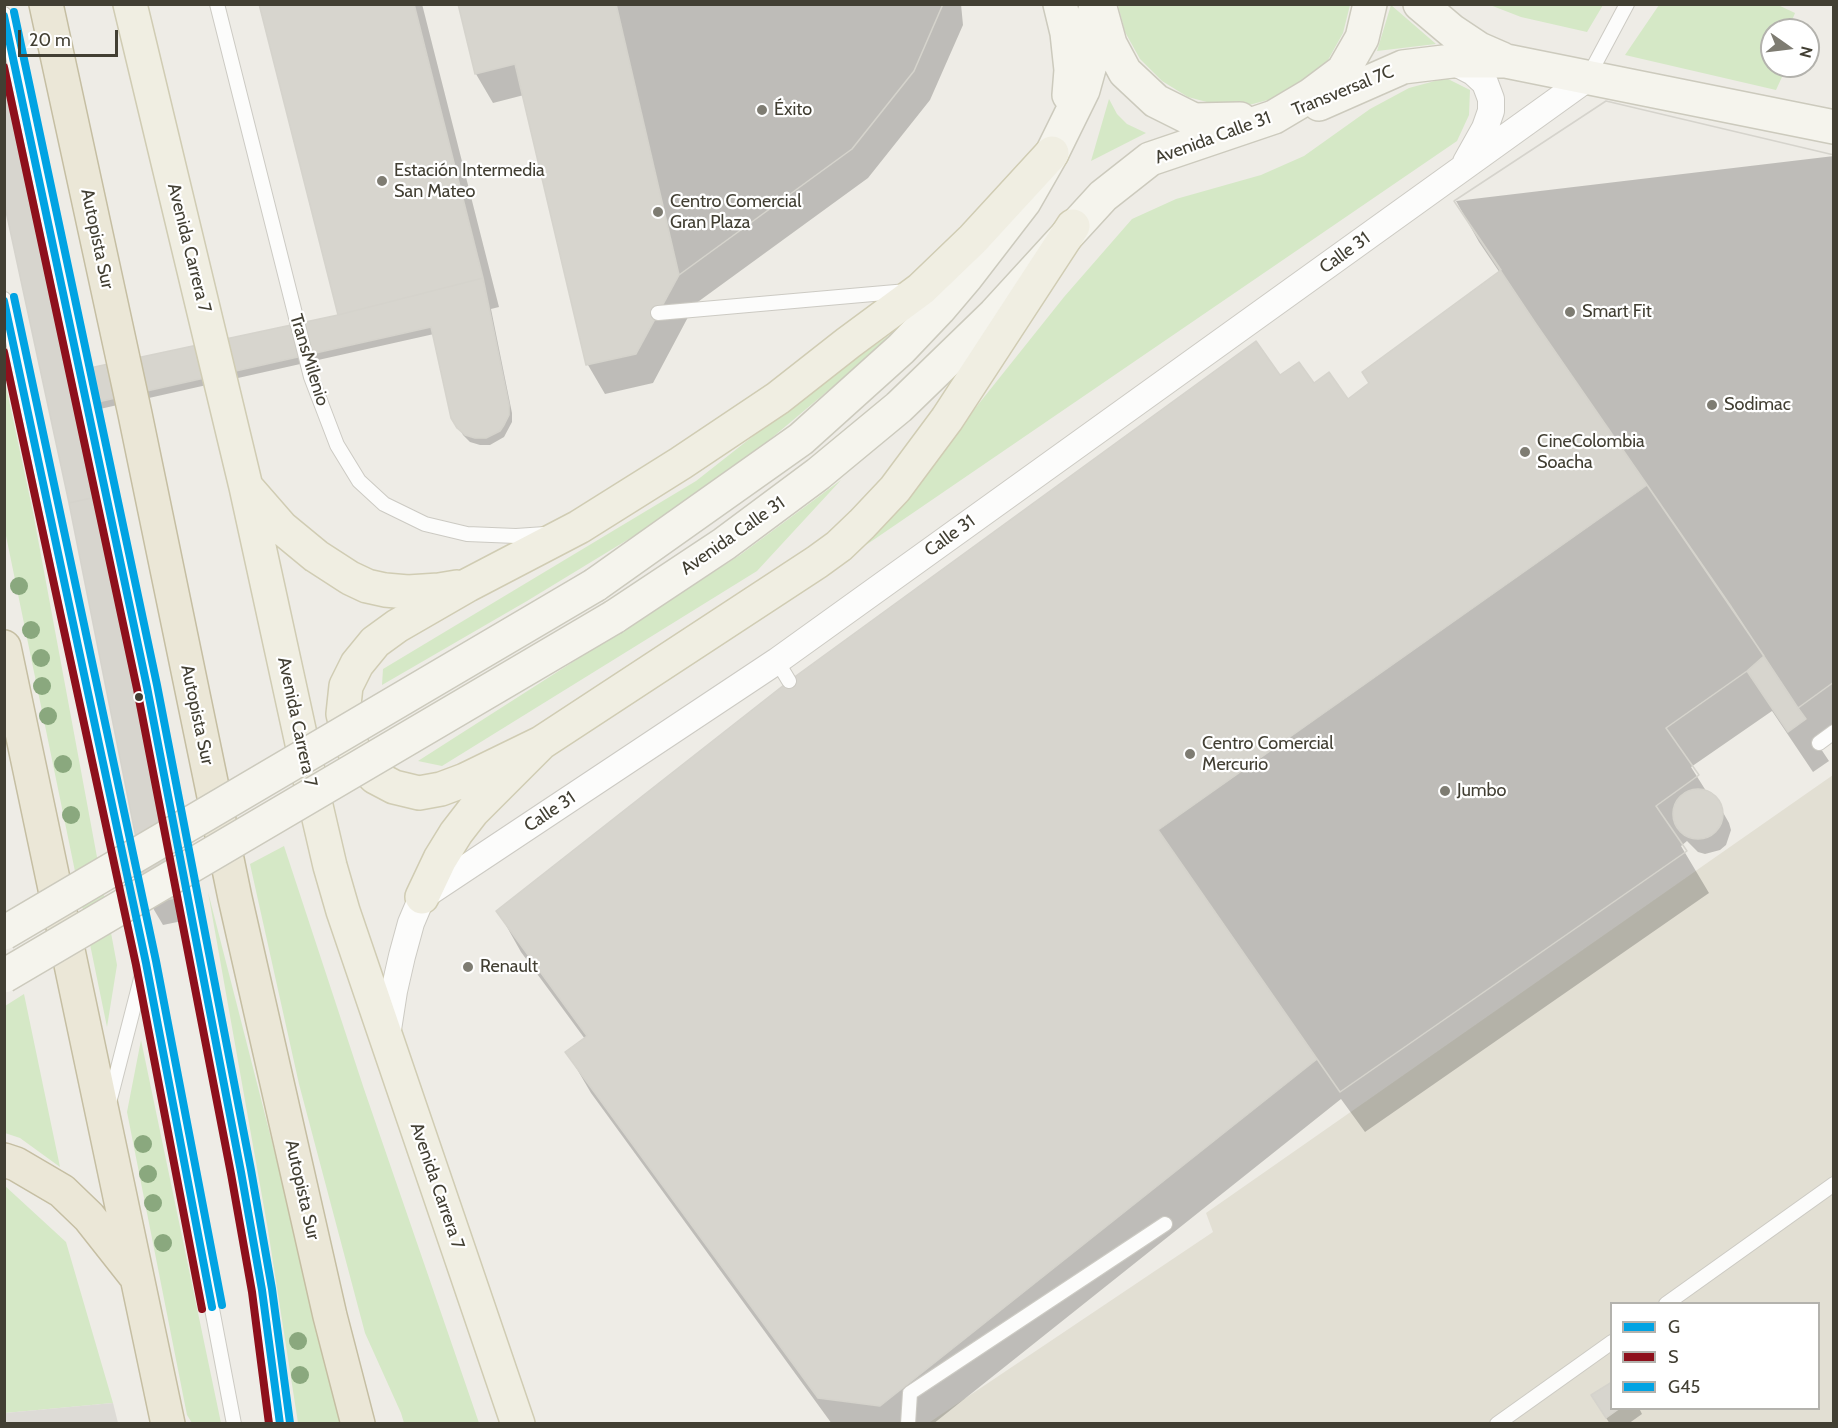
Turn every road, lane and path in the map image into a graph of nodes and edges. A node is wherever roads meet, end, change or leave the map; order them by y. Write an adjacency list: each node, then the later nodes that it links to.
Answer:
1 (45, 4): 45 (highway, Autopista Sur)
2 (130, 4): 23 (main road, Avenida Carrera 7)
3 (217, 4): 24 (lane, TransMilenio)
4 (1060, 4): 15 (main road)
5 (1095, 4): 15 (main road)
6 (1099, 4): 14 (main road, Transversal 7C)
7 (1370, 4): 14 (main road, Avenida Calle 31)
8 (1420, 4): 12 (main road, Transversal 7C)
9 (1627, 4): 13 (lane)
10 (4, 14): 44 (lane)
11 (1452, 61): 12 (main road, Transversal 7C); 14 (main road, Transversal 7C); 18 (street)
12 (1506, 61): 13 (main road, Transversal 7C)
13 (1588, 78): 16 (main road, Transversal 7C); 18 (street, Calle 31)
14 (1274, 117): 19 (main road, Avenida Calle 31)
15 (1067, 122): 17 (main road)
16 (1833, 127)
17 (1052, 153): 20 (main road); 31 (main road, bridge)
18 (1463, 168): 30 (street, Calle 31)
19 (1073, 226): 28 (main road); 33 (main road, Avenida Calle 31, bridge)
20 (921, 289): 22 (lane); 24 (main road)
21 (4, 299): 32 (lane)
22 (658, 314)
23 (246, 487): 25 (main road); 34 (main road, Avenida Carrera 7)
24 (579, 527): 25 (main road)
25 (468, 585): 28 (main road)
26 (4, 647): 35 (highway)
27 (1833, 732): 29 (lane)
28 (541, 743): 30 (main road)
29 (1819, 743)
30 (422, 897): 34 (street)
31 (4, 933)
32 (146, 963): 35 (lane); 43 (lane)
33 (4, 976)
34 (387, 1038): 46 (main road, Avenida Carrera 7)
35 (104, 1119): 39 (highway)
36 (4, 1160): 39 (highway)
37 (1833, 1184): 40 (lane)
38 (1165, 1224): 47 (lane)
39 (138, 1279): 42 (highway)
40 (1669, 1302)
41 (1610, 1343): 48 (lane)
42 (168, 1424)
43 (234, 1424)
44 (280, 1424)
45 (358, 1424)
46 (518, 1424)
47 (908, 1424)
48 (1497, 1424)

